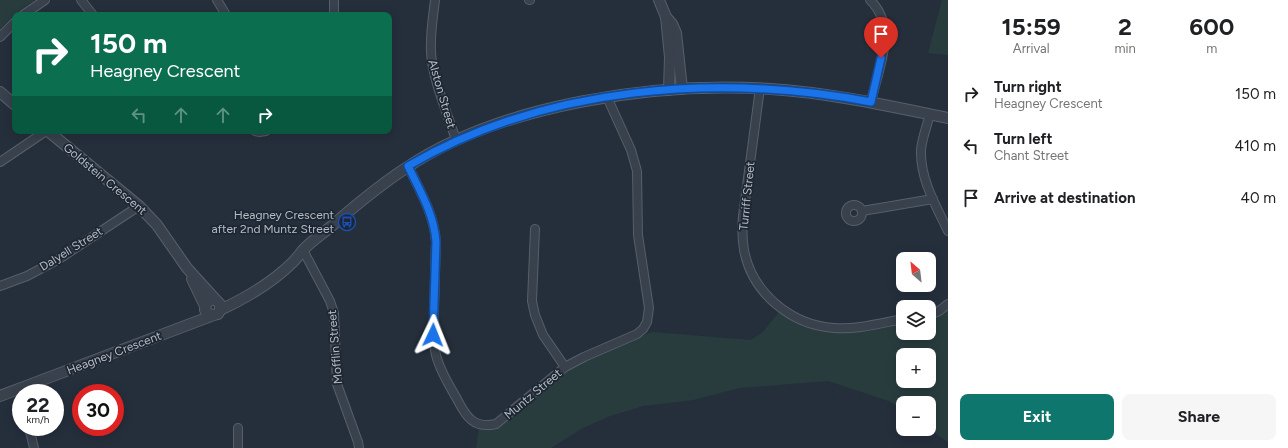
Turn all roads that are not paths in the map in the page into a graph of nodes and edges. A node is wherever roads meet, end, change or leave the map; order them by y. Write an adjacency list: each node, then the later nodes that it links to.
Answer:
1 (45, 0): 8 (street)
2 (81, 0): 9 (street)
3 (217, 0): 10 (street)
4 (334, 0): 11 (street)
5 (436, 0): 26 (street, Alston Street)
6 (659, 0): 12 (street)
7 (870, 0): 21 (street)
8 (27, 12)
9 (91, 12)
10 (224, 12)
11 (334, 12)
12 (666, 17): 16 (street); 17 (street)
13 (12, 25): 14 (street)
14 (0, 37)
15 (760, 88): 16 (street, Heagney Crescent); 21 (street, Heagney Crescent); 41 (street, Turriff Street)
16 (682, 89): 17 (street, Heagney Crescent)
17 (669, 90): 19 (street, Heagney Crescent)
18 (0, 92): 20 (street)
19 (607, 97): 26 (street, Heagney Crescent); 43 (street, Muntz Street)
20 (12, 102)
21 (871, 102): 22 (street, Heagney Crescent)
22 (930, 114): 23 (street, Heagney Crescent); 29 (street)
23 (948, 118)
24 (42, 134): 27 (street)
25 (51, 134): 30 (street, Goldstein Crescent)
26 (456, 140): 28 (street, Heagney Crescent)
27 (0, 162)
28 (408, 166): 34 (street, Heagney Crescent); 43 (street, Muntz Street)
29 (933, 199): 31 (street); 33 (street)
30 (140, 206): 35 (street, Goldstein Crescent); 36 (street, Dalyell Street)
31 (862, 211)
32 (535, 229): 43 (street)
33 (948, 231)
34 (304, 250): 39 (street, Heagney Crescent); 51 (street, Mofflin Street)
35 (187, 268): 38 (street, Goldstein Crescent); 39 (street, Goldstein Crescent)
36 (0, 286)
37 (948, 304): 40 (street)
38 (205, 307): 39 (street, Goldstein Crescent); 42 (street, Heagney Crescent)
39 (217, 307): 42 (street, Heagney Crescent)
40 (936, 312)
41 (896, 320)
42 (183, 327): 44 (street, Heagney Crescent)
43 (565, 368)
44 (39, 384)
45 (12, 393): 46 (street, Heagney Crescent)
46 (0, 396)
47 (238, 428): 50 (street)
48 (31, 436): 49 (street)
49 (34, 448)
50 (238, 448)
51 (359, 448)

